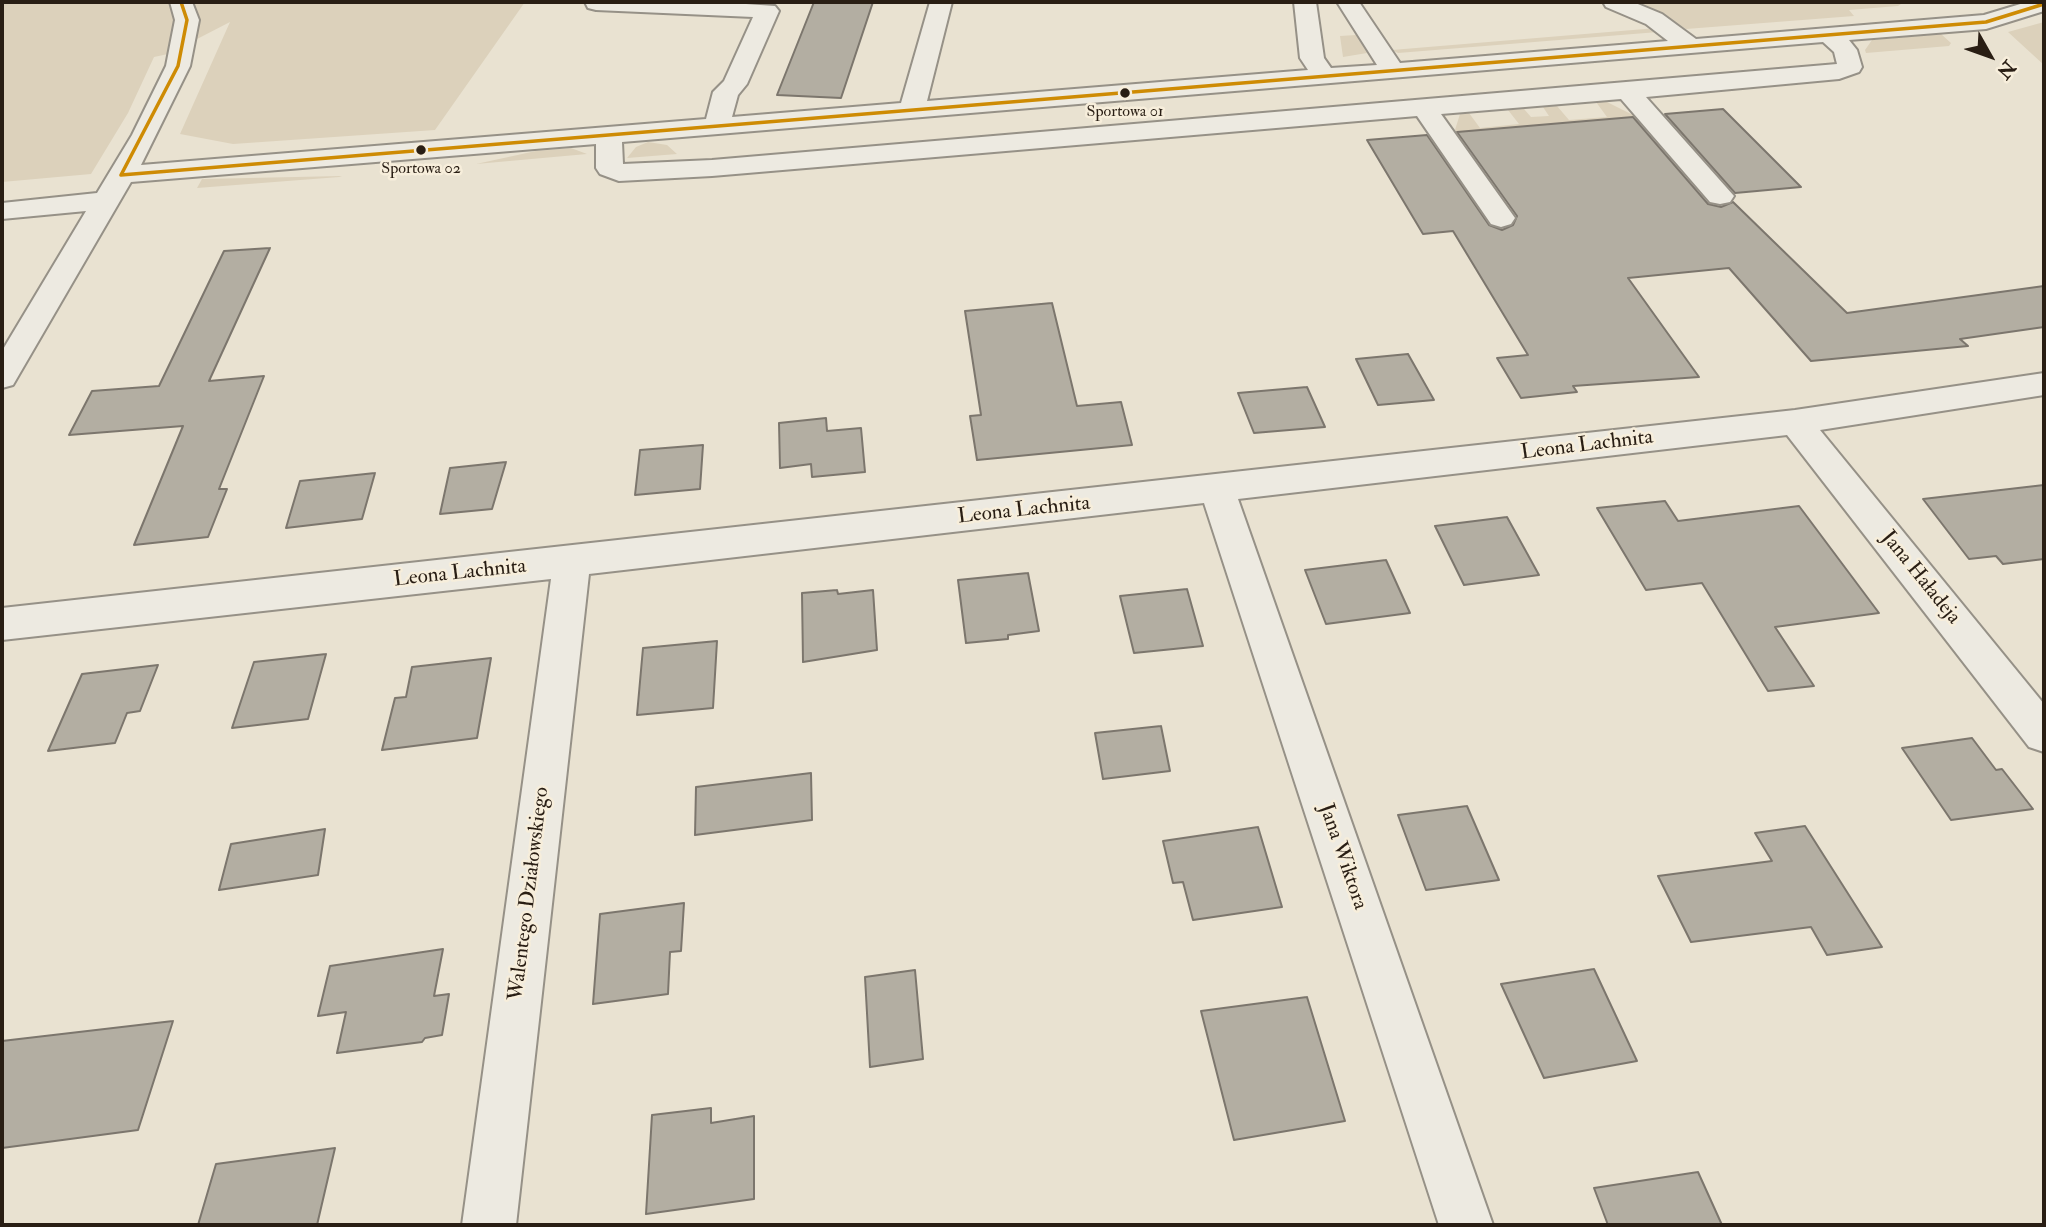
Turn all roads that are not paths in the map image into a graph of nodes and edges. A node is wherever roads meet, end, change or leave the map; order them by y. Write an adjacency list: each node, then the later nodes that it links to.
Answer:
1 (181, 2): 17 (street)
2 (941, 2): 14 (street)
3 (1305, 2): 11 (street)
4 (1348, 2): 10 (street)
5 (1614, 2): 9 (street)
6 (596, 3): 15 (street)
7 (2044, 4): 8 (street)
8 (1828, 34): 9 (street); 12 (street)
9 (1689, 45): 10 (street)
10 (1392, 69): 11 (street)
11 (1323, 75): 14 (street)
12 (1627, 91): 13 (street); 18 (street)
13 (1424, 108): 16 (street); 20 (street)
14 (912, 109): 15 (street)
15 (717, 125): 16 (street)
16 (609, 134): 17 (street)
17 (114, 188): 19 (street); 21 (street)
18 (1720, 196)
19 (2, 211)
20 (1501, 218)
21 (2, 377)
22 (2044, 384): 23 (street, Leona Lachnita)
23 (1795, 422): 24 (street, Leona Lachnita); 27 (street, Jana Haładeja)
24 (1217, 489): 25 (street, Leona Lachnita); 29 (street, Jana Wiktora)
25 (572, 562): 26 (street, Leona Lachnita); 28 (street, Walentego Działowskiego)
26 (2, 624)
27 (2044, 734)
28 (489, 1225)
29 (1466, 1225)

